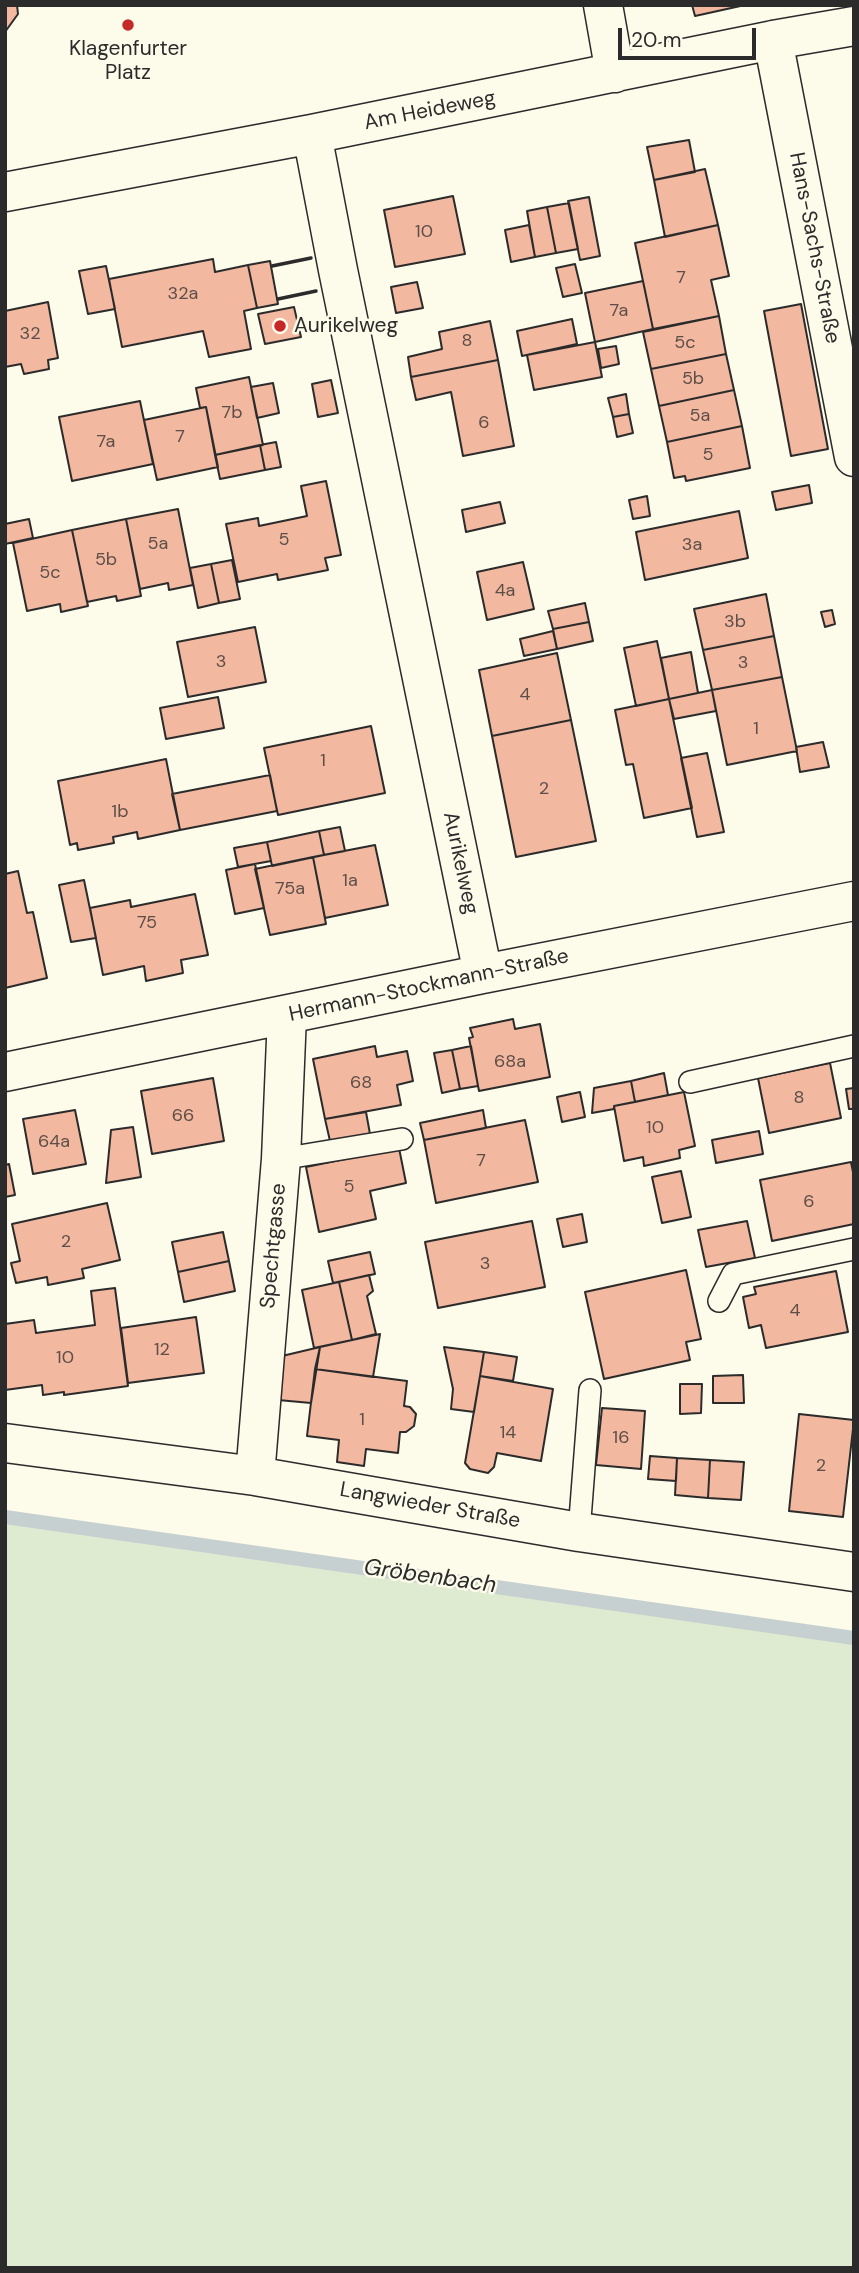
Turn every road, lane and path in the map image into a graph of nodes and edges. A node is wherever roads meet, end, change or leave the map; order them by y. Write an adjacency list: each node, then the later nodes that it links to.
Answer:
1 (603, 5): 4 (street)
2 (854, 26): 3 (street, Am Heideweg)
3 (773, 40): 4 (street, Am Heideweg); 7 (street, Hans-Sachs-Straße)
4 (615, 73): 5 (street, Am Heideweg)
5 (312, 134): 6 (street, Am Heideweg); 9 (street, Aurikelweg)
6 (5, 192)
7 (854, 457)
8 (854, 901): 9 (street, Hermann-Stockmann-Straße)
9 (483, 974): 10 (street, Hermann-Stockmann-Straße)
10 (287, 1015): 12 (street, Hermann-Stockmann-Straße); 15 (street, Spechtgasse)
11 (854, 1046): 13 (lane)
12 (5, 1072)
13 (690, 1082)
14 (401, 1139): 15 (lane)
15 (281, 1159): 20 (street, Spechtgasse)
16 (854, 1249): 17 (lane)
17 (719, 1301)
18 (590, 1390): 21 (lane)
19 (5, 1443): 20 (street, Langwieder Straße)
20 (255, 1476): 21 (street, Langwieder Straße)
21 (579, 1532): 22 (street, Langwieder Straße)
22 (854, 1572)

